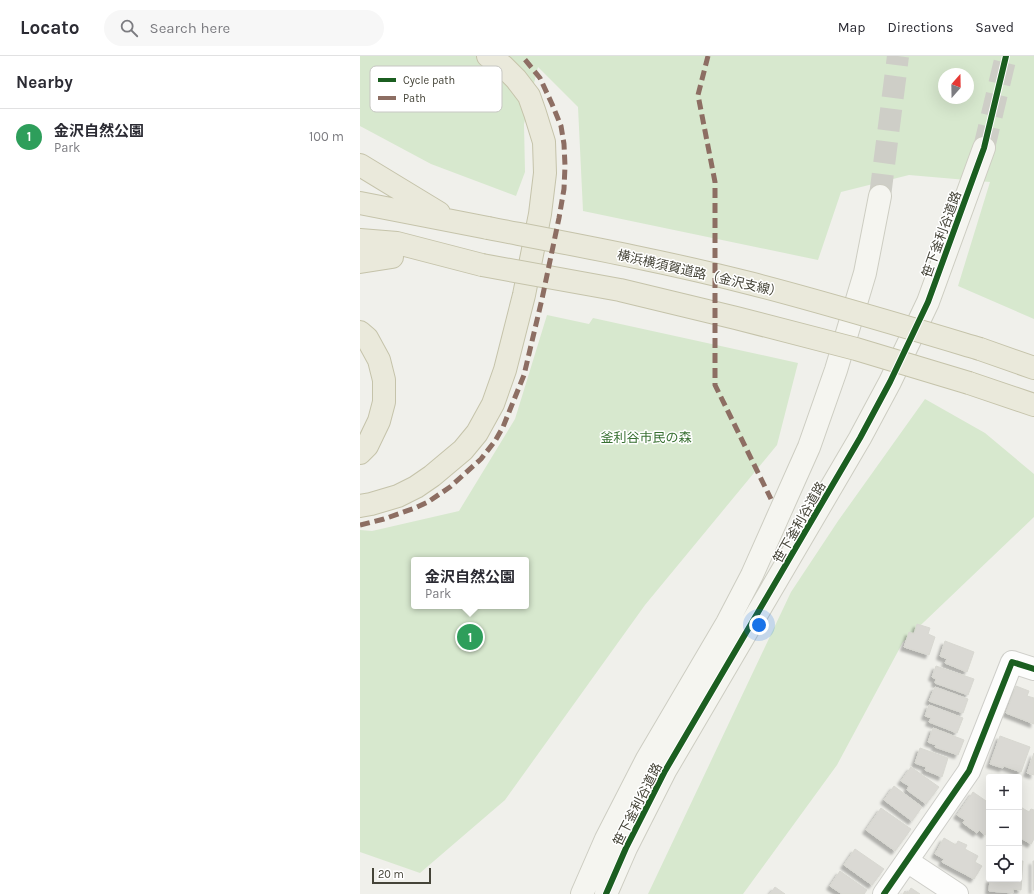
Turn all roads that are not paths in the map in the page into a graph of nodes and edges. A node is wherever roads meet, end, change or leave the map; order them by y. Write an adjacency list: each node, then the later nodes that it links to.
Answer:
1 (488, 56): 18 (highway)
2 (984, 148): 22 (street, 笹下釜利谷道路)
3 (363, 174): 7 (highway)
4 (880, 196): 21 (street, 笹下釜利谷道路)
5 (360, 203): 7 (highway, 横浜横須賀道路（金沢支線）)
6 (360, 216): 8 (highway)
7 (452, 221): 8 (highway, 横浜横須賀道路（金沢支線）)
8 (484, 227): 15 (highway, 横浜横須賀道路（金沢支線）, bridge)
9 (360, 240): 13 (highway)
10 (360, 253): 11 (highway)
11 (392, 256): 12 (highway); 13 (highway)
12 (360, 262)
13 (482, 265): 16 (highway, bridge)
14 (360, 332): 17 (highway)
15 (1034, 368)
16 (1034, 406)
17 (360, 453)
18 (360, 506)
19 (1034, 669): 20 (street)
20 (907, 861): 23 (street); 24 (street)
21 (582, 894)
22 (606, 894)
23 (884, 894)
24 (957, 894)

